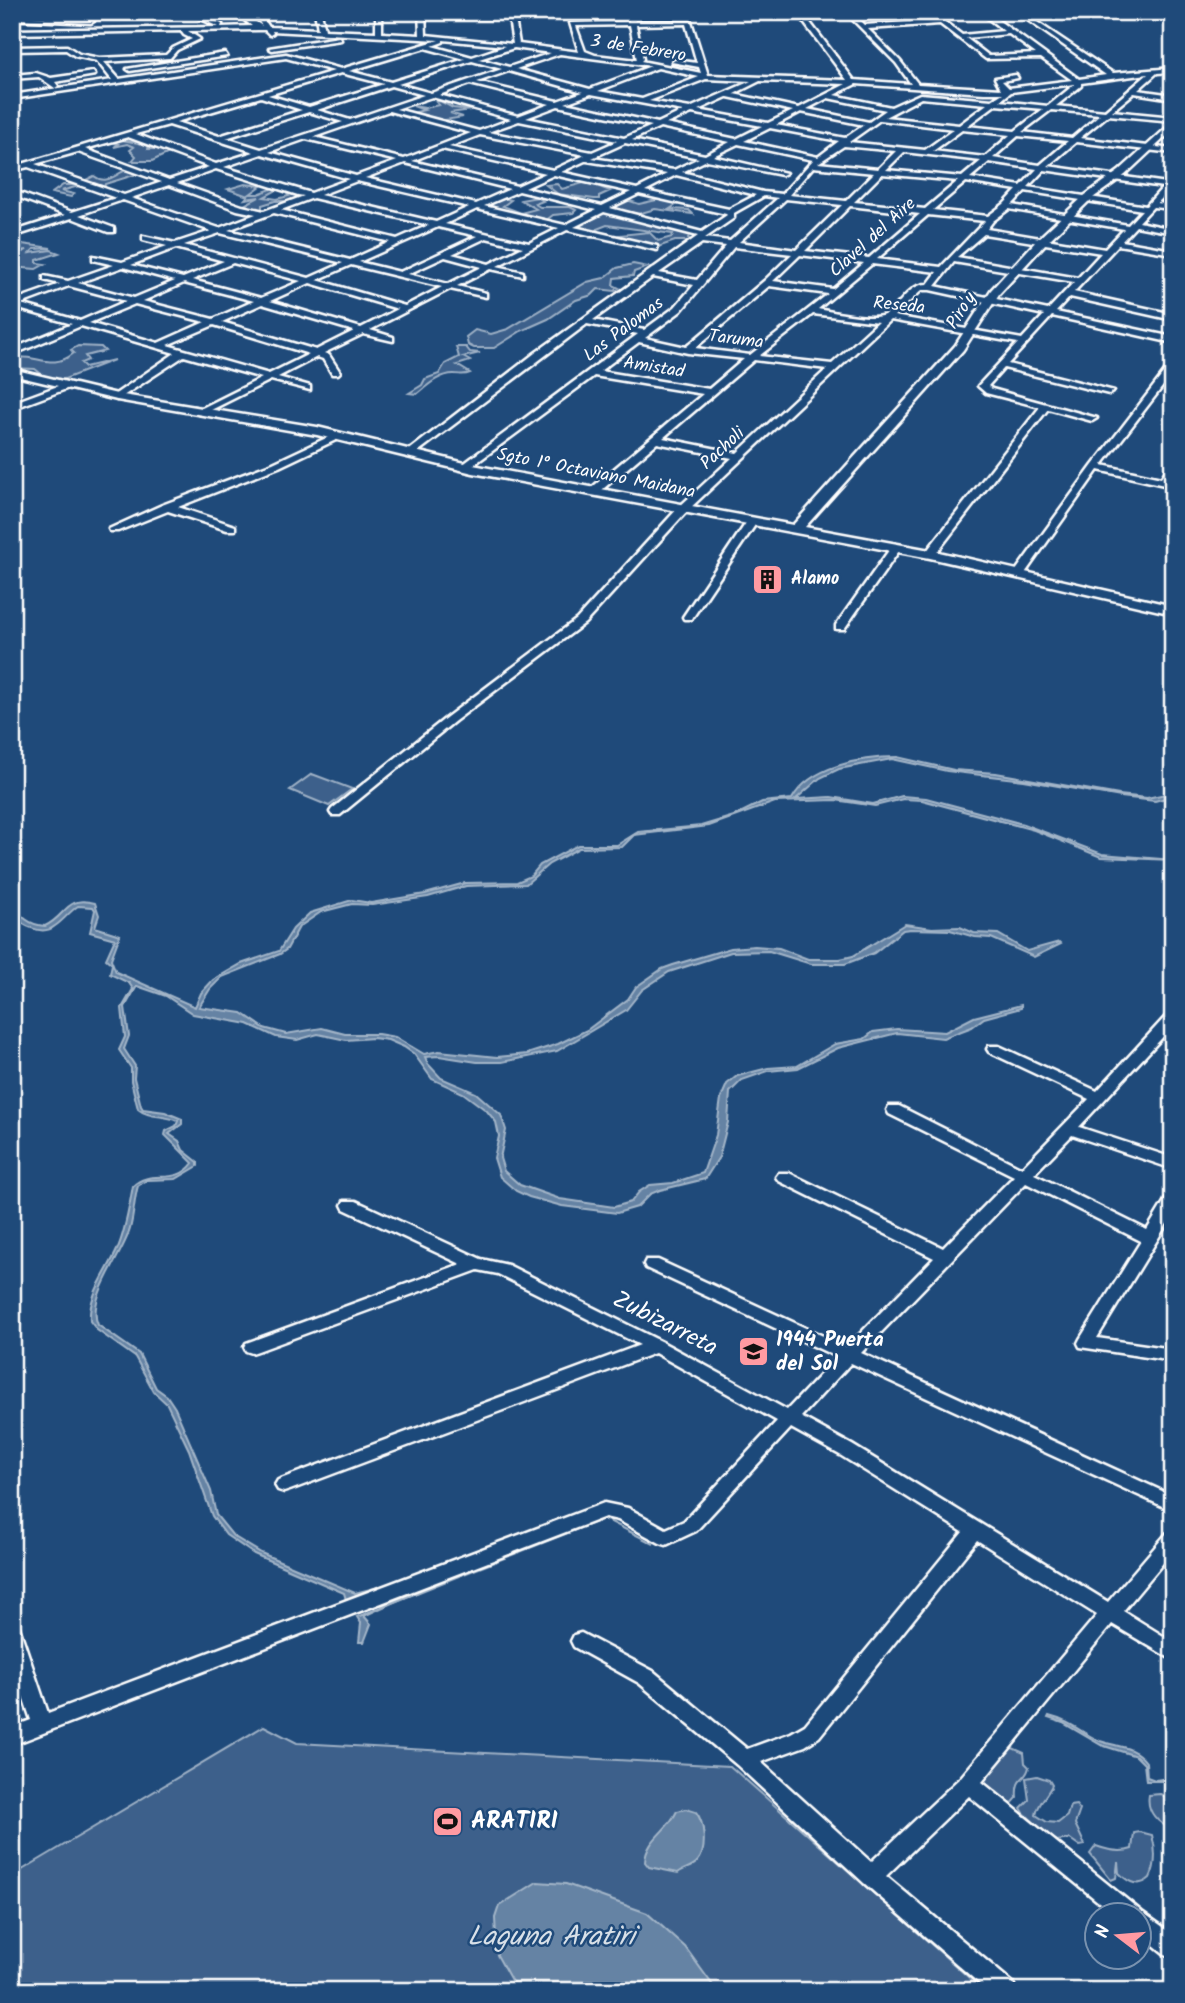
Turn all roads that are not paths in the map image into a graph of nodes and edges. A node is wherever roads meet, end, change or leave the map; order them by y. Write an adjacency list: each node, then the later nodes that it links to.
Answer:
1 (188, 12): 21 (street)
2 (237, 12): 22 (street)
3 (256, 12): 24 (street)
4 (264, 12): 25 (street)
5 (318, 12): 30 (street)
6 (379, 12): 32 (street)
7 (422, 12): 33 (street)
8 (630, 12): 19 (street)
9 (799, 12): 72 (street)
10 (848, 12): 20 (street)
11 (928, 12): 18 (street)
12 (983, 12): 29 (street)
13 (511, 15): 14 (street); 15 (street); 39 (street)
14 (560, 15): 26 (street)
15 (479, 16)
16 (12, 17): 27 (street)
17 (1032, 21): 37 (street)
18 (941, 22): 20 (street); 34 (street)
19 (634, 23): 51 (street); 51 (street); 56 (street)
20 (863, 27): 74 (street)
21 (228, 28): 22 (street, 3 de Febrero); 23 (street, 3 de Febrero)
22 (258, 28): 24 (street, 3 de Febrero)
23 (184, 29): 27 (street, 3 de Febrero); 50 (street)
24 (269, 29): 25 (street, 3 de Febrero); 42 (street)
25 (279, 29): 30 (street, 3 de Febrero)
26 (564, 29)
27 (134, 30): 28 (street, 3 de Febrero)
28 (13, 32)
29 (1009, 32): 34 (street); 43 (street)
30 (322, 33): 31 (street, 3 de Febrero)
31 (368, 35): 32 (street, 3 de Febrero); 42 (street)
32 (379, 36): 33 (street, 3 de Febrero)
33 (423, 36): 35 (street, 3 de Febrero)
34 (961, 37): 49 (street)
35 (453, 38): 39 (street, 3 de Febrero); 40 (street)
36 (567, 42): 48 (street)
37 (1063, 43): 38 (street); 63 (street)
38 (1052, 44)
39 (516, 45): 46 (street, 3 de Febrero); 52 (street)
40 (425, 46): 52 (street); 62 (street)
41 (1041, 46): 43 (street)
42 (292, 47): 45 (street)
43 (1030, 47): 49 (street)
44 (12, 49): 53 (street)
45 (265, 49)
46 (558, 52): 48 (street, 3 de Febrero); 57 (street)
47 (233, 54): 54 (street)
48 (570, 54): 55 (street, 3 de Febrero)
49 (1042, 56): 70 (street)
50 (168, 57): 53 (street); 54 (street)
51 (640, 59): 56 (street)
52 (468, 60): 57 (street); 73 (street)
53 (99, 61): 61 (street)
54 (184, 61): 59 (street); 61 (street)
55 (659, 65): 64 (street, 3 de Febrero); 76 (street)
56 (701, 65): 64 (street)
57 (506, 69): 71 (street); 76 (street)
58 (1173, 70): 60 (street, 3 de Febrero)
59 (192, 71): 62 (street); 69 (street)
60 (1156, 71): 63 (street, 3 de Febrero); 77 (street)
61 (109, 72): 68 (street); 69 (street)
62 (337, 72): 73 (street); 79 (street)
63 (1111, 75): 70 (street, 3 de Febrero)
64 (705, 76): 67 (street, 3 de Febrero); 85 (street)
65 (1016, 77): 78 (street)
66 (12, 78): 68 (street)
67 (762, 79): 72 (street, 3 de Febrero); 81 (street)
68 (51, 80): 75 (street)
69 (117, 81): 75 (street)
70 (1077, 81): 78 (street, 3 de Febrero); 88 (street, Clavel del Aire)
71 (468, 82): 80 (street); 87 (street)
72 (853, 82): 74 (street, 3 de Febrero); 82 (street)
73 (392, 83): 80 (street); 91 (street)
74 (915, 85): 78 (street, 3 de Febrero)
75 (65, 89): 83 (street)
76 (588, 91): 85 (street); 87 (street)
77 (1132, 91): 84 (street); 94 (street)
78 (1008, 92): 86 (street)
79 (259, 94): 91 (street); 98 (street)
80 (429, 95): 89 (street); 95 (street)
81 (728, 95): 92 (street); 93 (street)
82 (826, 96): 90 (street); 93 (street)
83 (12, 97)
84 (1173, 97)
85 (644, 101): 92 (street)
86 (995, 102): 88 (street, Las Palomas); 90 (street, Las Palomas); 104 (street)
87 (555, 103): 95 (street); 101 (street)
88 (1051, 107): 94 (street, Las Palomas); 106 (street, Clavel del Aire)
89 (387, 109): 99 (street); 105 (street)
90 (892, 109): 96 (street, Las Palomas)
91 (307, 110): 99 (street); 109 (street)
92 (694, 110): 101 (street); 102 (street)
93 (800, 110): 100 (street); 102 (street)
94 (1110, 113): 97 (street, Las Palomas); 110 (street)
95 (517, 118): 105 (street); 111 (street)
96 (877, 118): 100 (street, Las Palomas); 104 (street)
97 (1173, 119)
98 (168, 122): 107 (street); 109 (street)
99 (349, 122): 108 (street)
100 (868, 124): 113 (street, Las Palomas)
101 (664, 125): 111 (street); 112 (street)
102 (768, 125): 112 (street); 113 (street)
103 (1173, 125): 115 (main road, Piro'y)
104 (962, 127): 106 (street); 120 (street)
105 (477, 132): 114 (street); 121 (street)
106 (1018, 132): 110 (street); 124 (street, Clavel del Aire)
107 (128, 134): 116 (street); 129 (street)
108 (305, 137): 119 (street); 125 (street)
109 (219, 138): 119 (street)
110 (1078, 139): 115 (street); 128 (street)
111 (629, 140): 121 (street); 122 (street)
112 (738, 142): 122 (street); 126 (street)
113 (842, 142): 117 (street); 126 (street, Las Palomas)
114 (440, 147): 125 (street); 132 (street)
115 (1149, 148): 118 (street); 135 (main road, Piro'y)
116 (77, 149): 127 (street); 138 (street)
117 (902, 150): 120 (street); 131 (street)
118 (1173, 151)
119 (261, 152): 129 (street); 136 (street)
120 (927, 152): 124 (street)
121 (595, 155): 123 (street)
122 (706, 158): 133 (street); 134 (street)
123 (585, 159): 132 (street); 133 (street)
124 (986, 159): 128 (street); 137 (street, Clavel del Aire)
125 (400, 162): 136 (street); 140 (street)
126 (815, 162): 131 (street); 146 (street, Las Palomas)
127 (27, 164): 130 (street); 148 (street)
128 (1043, 166): 135 (street); 141 (street)
129 (217, 167): 138 (street); 144 (street)
130 (12, 169)
131 (880, 170): 137 (street); 149 (street)
132 (556, 172): 140 (street); 142 (street)
133 (676, 173): 142 (street); 145 (street)
134 (782, 173)
135 (1115, 176): 139 (street); 147 (main road, Piro'y)
136 (356, 179): 144 (street); 150 (street)
137 (962, 179): 141 (street); 157 (street, Clavel del Aire)
138 (173, 182): 148 (street); 155 (street)
139 (1171, 184): 152 (street)
140 (519, 188): 150 (street); 154 (street)
141 (1023, 188): 147 (street); 151 (street)
142 (640, 190): 154 (street); 156 (street)
143 (12, 192): 158 (street)
144 (314, 194): 155 (street); 161 (street)
145 (763, 194): 146 (street); 156 (street)
146 (783, 197): 149 (street); 175 (street, Las Palomas)
147 (1087, 198): 152 (street); 159 (main road, Piro'y)
148 (122, 199): 158 (street); 165 (street)
149 (846, 204): 157 (street); 182 (street)
150 (480, 206): 161 (street); 163 (street)
151 (1007, 206): 159 (street); 160 (street)
152 (1149, 206): 153 (street); 162 (street)
153 (1173, 207)
154 (604, 208): 163 (street); 170 (street)
155 (269, 212): 165 (street); 172 (street)
156 (730, 212): 170 (street)
157 (925, 212): 160 (street); 187 (street, Clavel del Aire)
158 (69, 216): 164 (street); 168 (street)
159 (1068, 217): 162 (street); 173 (main road, Piro'y)
160 (990, 219): 167 (street)
161 (440, 224): 169 (street); 172 (street)
162 (1130, 225): 166 (street); 174 (street)
163 (566, 228): 177 (street); 178 (street)
164 (111, 230)
165 (220, 230): 176 (street); 186 (street)
166 (1173, 230)
167 (982, 231): 173 (street); 184 (street)
168 (12, 235)
169 (486, 235): 177 (street); 181 (street)
170 (701, 237): 175 (street); 194 (street)
171 (146, 238): 176 (street)
172 (398, 242): 186 (street)
173 (1042, 242): 179 (street); 191 (main road, Piro'y)
174 (1116, 242): 179 (street); 180 (street)
175 (731, 245): 182 (street); 201 (street, Las Palomas)
176 (173, 246): 185 (street); 188 (street)
177 (531, 246): 189 (street)
178 (653, 248)
179 (1107, 252): 198 (street)
180 (1173, 252)
181 (446, 254): 189 (street); 192 (street)
182 (798, 254): 187 (street); 199 (street)
183 (96, 258): 188 (street)
184 (953, 259): 190 (street); 191 (street)
185 (231, 261): 196 (street); 197 (street)
186 (353, 261): 192 (street); 197 (street)
187 (869, 262): 190 (street); 204 (street, Clavel del Aire)
188 (119, 264): 196 (street); 200 (street)
189 (490, 266): 193 (street); 202 (street)
190 (942, 270): 203 (street)
191 (1017, 270): 198 (street); 207 (main road, Piro'y)
192 (402, 274): 202 (street)
193 (520, 274)
194 (650, 274): 201 (street); 216 (street)
195 (47, 278): 200 (street)
196 (186, 280): 208 (street); 209 (street)
197 (308, 280): 208 (street); 211 (street)
198 (1081, 281): 205 (street)
199 (767, 283): 204 (street); 226 (street)
200 (66, 284): 209 (street); 210 (street)
201 (698, 284): 221 (street, Las Palomas)
202 (449, 286): 206 (street); 211 (street)
203 (929, 287): 207 (street); 214 (street, Pacholi)
204 (835, 292): 212 (street, Clavel del Aire)
205 (1070, 294): 213 (street); 215 (street)
206 (483, 295)
207 (990, 299): 213 (street); 220 (main road, Piro'y)
208 (262, 301): 217 (street); 219 (street)
209 (133, 302): 217 (street); 218 (street)
210 (12, 304): 218 (street)
211 (403, 309): 219 (street)
212 (811, 311): 214 (street, Reseda); 230 (street, Clavel del Aire)
213 (1053, 312): 223 (street); 224 (street)
214 (888, 317): 220 (street, Reseda); 232 (street, Pacholi)
215 (1173, 317)
216 (586, 321): 221 (street, Taruma); 251 (street)
217 (214, 322): 225 (street); 229 (street)
218 (83, 324): 225 (street); 227 (street)
219 (362, 331): 222 (street); 229 (street)
220 (970, 332): 224 (street, Reseda); 263 (main road, Piro'y)
221 (641, 336): 226 (street, Taruma); 236 (street, Las Palomas)
222 (390, 339)
223 (1173, 340)
224 (1024, 342): 231 (street)
225 (160, 345): 228 (street)
226 (688, 350): 230 (street, Taruma)
227 (12, 352)
228 (183, 352): 237 (street); 244 (street)
229 (316, 354): 235 (street); 237 (street)
230 (751, 358): 232 (street, Taruma); 243 (street, Clavel del Aire)
231 (1002, 365): 242 (street); 246 (street)
232 (832, 367): 252 (street, Pacholi)
233 (1173, 367): 238 (street)
234 (12, 372): 239 (main road, Sgto 1° Octaviano Maidana)
235 (335, 372)
236 (592, 373): 243 (street, Amistad); 253 (street, Las Palomas)
237 (267, 379): 241 (street); 247 (street)
238 (1160, 383): 240 (street); 254 (street)
239 (66, 386): 244 (main road, Sgto 1° Octaviano Maidana); 245 (street)
240 (1173, 386)
241 (307, 388)
242 (1109, 391)
243 (711, 392): 250 (street, Clavel del Aire)
244 (117, 397): 247 (main road, Sgto 1° Octaviano Maidana)
245 (12, 406)
246 (1046, 406): 248 (street); 265 (street)
247 (203, 411): 249 (main road, Sgto 1° Octaviano Maidana)
248 (1092, 418)
249 (337, 436): 251 (main road, Sgto 1° Octaviano Maidana); 258 (street)
250 (654, 439): 252 (street); 257 (street, Clavel del Aire)
251 (408, 454): 253 (main road, Sgto 1° Octaviano Maidana)
252 (738, 456): 259 (street, Pacholi)
253 (465, 467): 257 (main road, Sgto 1° Octaviano Maidana)
254 (1096, 467): 256 (street); 266 (street)
255 (1173, 467): 256 (street)
256 (1168, 483)
257 (593, 492): 259 (main road, Sgto 1° Octaviano Maidana)
258 (166, 507): 261 (street); 262 (street)
259 (683, 509): 260 (main road, Sgto 1° Octaviano Maidana); 270 (street, Pacholi)
260 (752, 522): 263 (main road, Sgto 1° Octaviano Maidana); 268 (street)
261 (231, 528)
262 (114, 529)
263 (795, 530): 264 (main road, Sgto 1° Octaviano Maidana)
264 (896, 548): 265 (main road, Sgto 1° Octaviano Maidana); 269 (street)
265 (930, 554): 266 (main road, Sgto 1° Octaviano Maidana)
266 (1019, 574): 267 (main road, Sgto 1° Octaviano Maidana)
267 (1173, 610)
268 (688, 617)
269 (841, 627)
270 (336, 812)
271 (1173, 1017): 273 (street)
272 (994, 1049): 273 (street)
273 (1099, 1098): 275 (street)
274 (894, 1110): 277 (street)
275 (1069, 1129): 276 (street); 277 (street)
276 (1173, 1164)
277 (1023, 1176): 281 (street); 282 (street)
278 (784, 1177): 282 (street)
279 (1173, 1201): 281 (street)
280 (350, 1205): 283 (street, Zubizarreta)
281 (1151, 1239): 287 (street)
282 (945, 1256): 288 (street)
283 (477, 1264): 285 (street, Zubizarreta); 286 (street)
284 (652, 1264): 288 (street)
285 (656, 1346): 289 (street, Zubizarreta); 290 (street)
286 (252, 1348)
287 (1173, 1355)
288 (848, 1356): 289 (street); 291 (street)
289 (791, 1419): 292 (street, Zubizarreta); 298 (street)
290 (284, 1485)
291 (1173, 1504)
292 (976, 1529): 294 (street, Zubizarreta); 300 (street)
293 (1173, 1538): 294 (street)
294 (1110, 1613): 297 (street, Zubizarreta); 301 (street)
295 (12, 1633): 298 (street)
296 (581, 1641): 300 (street)
297 (1173, 1652)
298 (42, 1724): 299 (street)
299 (12, 1736)
300 (744, 1759): 302 (street)
301 (968, 1783): 302 (street); 303 (street)
302 (872, 1876): 306 (street)
303 (1116, 1902)
304 (1154, 1932): 305 (street)
305 (1173, 1947)
306 (1005, 1991)

